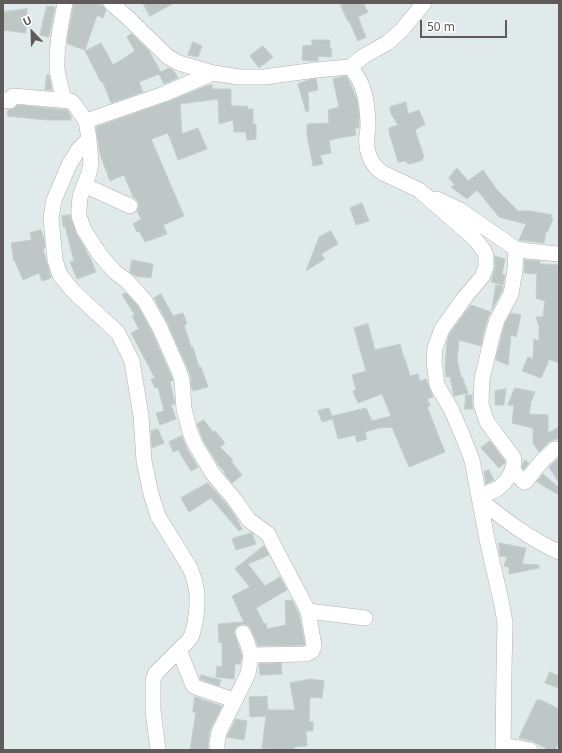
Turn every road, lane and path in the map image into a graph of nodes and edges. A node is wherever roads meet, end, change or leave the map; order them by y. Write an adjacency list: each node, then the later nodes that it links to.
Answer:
1 (65, 3): 7 (street)
2 (111, 3): 5 (street)
3 (424, 3): 4 (street)
4 (350, 66): 5 (street); 11 (street)
5 (213, 73): 8 (street)
6 (3, 100): 7 (street)
7 (64, 100): 8 (street)
8 (86, 121): 9 (street)
9 (89, 139): 10 (street); 22 (street)
10 (84, 185): 12 (street); 19 (street)
11 (419, 190): 13 (street); 17 (street)
12 (130, 206)
13 (516, 249): 14 (street); 16 (street)
14 (559, 254)
15 (555, 449): 16 (street)
16 (512, 470): 17 (street)
17 (480, 498): 18 (street); 25 (street)
18 (559, 552)
19 (308, 611): 20 (street); 23 (street)
20 (365, 618)
21 (243, 633): 23 (street)
22 (179, 650): 24 (street); 26 (street)
23 (251, 655): 24 (street)
24 (234, 700): 27 (street)
25 (503, 748): 28 (street)
26 (158, 750)
27 (217, 750)
28 (530, 750)

